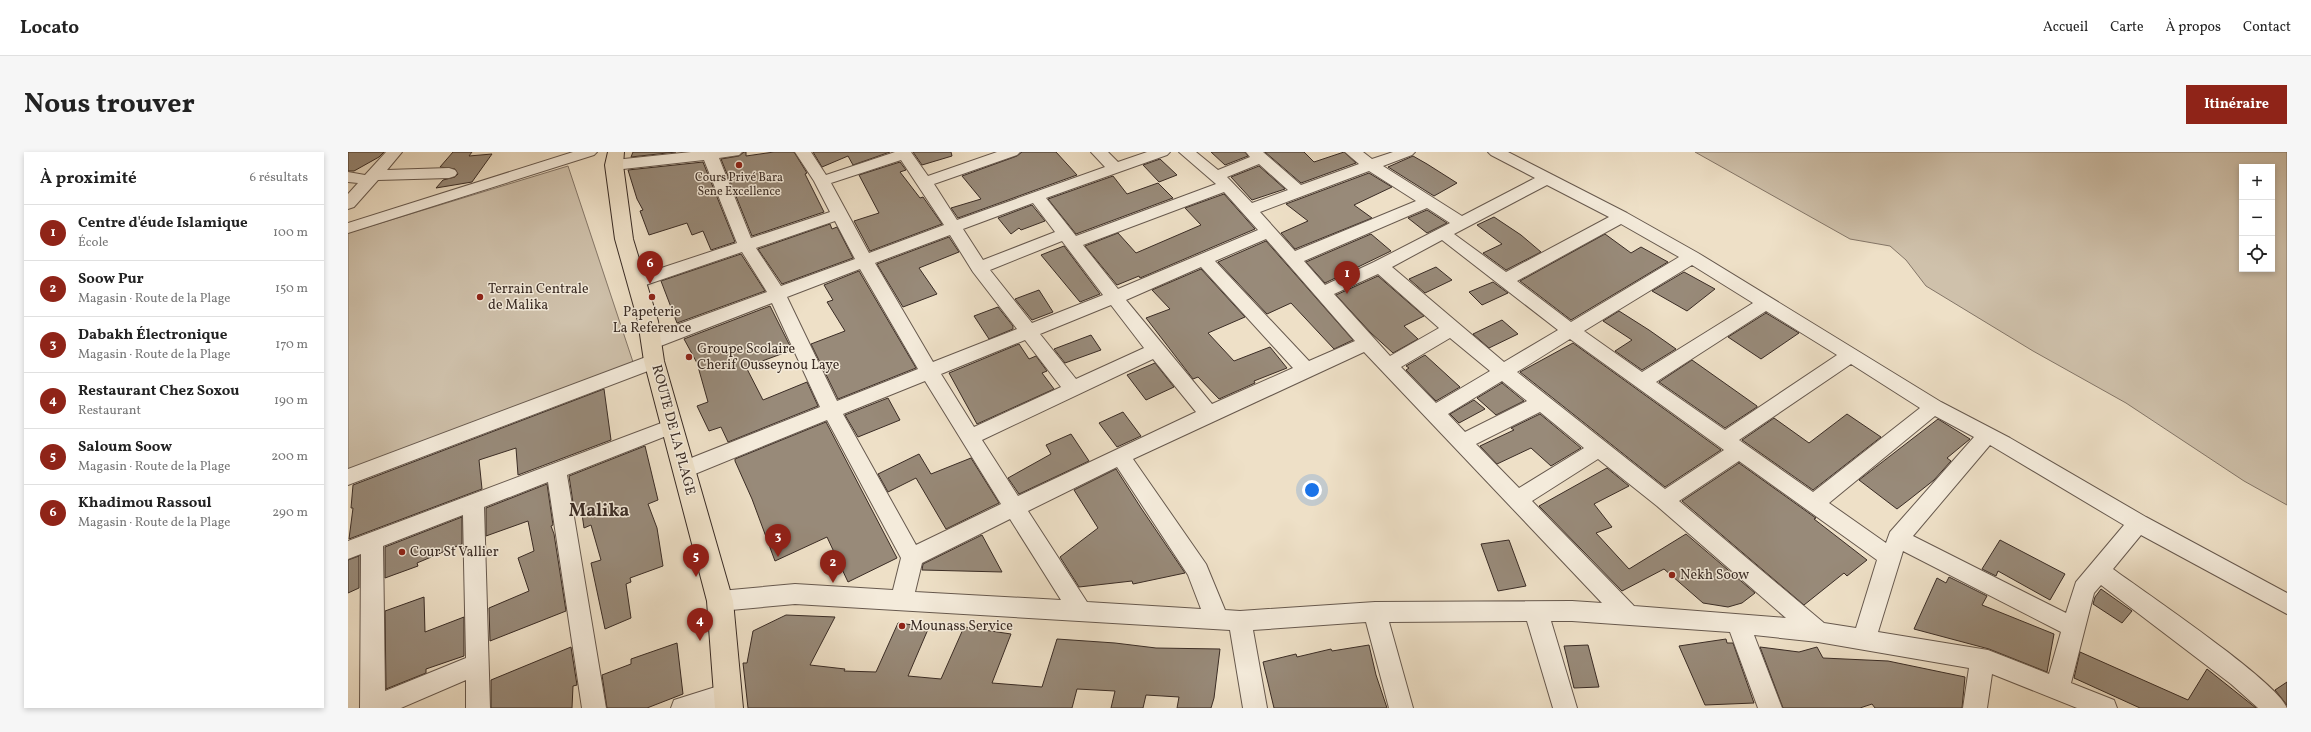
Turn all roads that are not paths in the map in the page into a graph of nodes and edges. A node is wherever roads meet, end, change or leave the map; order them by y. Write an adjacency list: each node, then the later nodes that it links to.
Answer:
1 (394, 152): 20 (street)
2 (589, 152): 34 (street)
3 (734, 152): 13 (street)
4 (803, 152): 23 (street)
5 (1012, 152): 24 (street)
6 (1099, 152): 17 (street)
7 (1162, 152): 17 (street)
8 (1187, 152): 22 (street)
9 (1353, 152): 16 (street)
10 (1407, 152): 16 (street)
11 (1496, 152): 21 (street)
12 (904, 153): 23 (street); 24 (street)
13 (703, 155): 15 (street); 38 (street)
14 (1257, 155): 22 (street); 25 (street)
15 (615, 159): 46 (main road, ROUTE DE LA PLAGE)
16 (1370, 165): 25 (street); 27 (street)
17 (1116, 169): 26 (street)
18 (449, 173): 20 (street)
19 (348, 177): 20 (street)
20 (372, 177): 28 (street)
21 (1547, 178): 31 (street); 32 (street)
22 (1222, 180): 29 (street); 37 (street)
23 (822, 181): 30 (street)
24 (925, 182): 33 (street)
25 (1299, 192): 29 (street)
26 (1036, 196): 33 (street); 37 (street)
27 (1428, 202): 32 (street); 40 (street)
28 (348, 204)
29 (1249, 210): 35 (street)
30 (839, 214): 38 (street); 42 (street)
31 (1621, 217): 39 (street); 45 (street)
32 (1462, 223): 36 (street)
33 (952, 227): 42 (street); 44 (street)
34 (348, 228)
35 (1268, 232): 40 (street); 41 (street)
36 (1443, 233): 43 (street); 45 (street)
37 (1069, 239): 44 (street); 49 (street)
38 (746, 245): 46 (street); 48 (street)
39 (1692, 257): 50 (street); 52 (street)
40 (1292, 259): 47 (street)
41 (1204, 260): 49 (street); 59 (street)
42 (864, 261): 48 (street); 60 (street)
43 (1380, 266): 47 (street); 51 (street)
44 (980, 268): 53 (street)
45 (1505, 280): 52 (street)
46 (637, 282): 56 (main road, ROUTE DE LA PLAGE)
47 (1322, 293): 54 (street)
48 (777, 294): 56 (street); 66 (street)
49 (1114, 297): 53 (street); 55 (street)
50 (1764, 304): 57 (street); 62 (street)
51 (1451, 329): 58 (street); 61 (street)
52 (1571, 330): 61 (street); 62 (street)
53 (1028, 332): 60 (street); 63 (street)
54 (1367, 343): 58 (street); 59 (street)
55 (1155, 350): 63 (street); 67 (street)
56 (653, 351): 69 (main road, ROUTE DE LA PLAGE); 78 (street)
57 (1849, 356): 65 (street); 73 (street)
58 (1387, 366): 68 (street)
59 (1306, 370): 67 (street)
60 (930, 371): 66 (street); 71 (street)
61 (1504, 371): 64 (street); 68 (street)
62 (1643, 381): 73 (street)
63 (1073, 389): 71 (street)
64 (1542, 402): 72 (street); 74 (street)
65 (1934, 407): 70 (street); 82 (street)
66 (832, 410): 77 (street); 88 (street)
67 (1208, 414): 75 (street)
68 (1433, 414): 72 (street)
69 (672, 426): 76 (street); 77 (main road, ROUTE DE LA PLAGE)
70 (1987, 435): 84 (street); 86 (street)
71 (971, 437): 83 (street)
72 (1462, 443): 79 (street)
73 (1733, 445): 80 (street); 82 (street)
74 (1599, 448): 79 (street); 80 (street)
75 (1120, 456): 83 (street); 97 (street)
76 (556, 470): 81 (street); 109 (street)
77 (683, 470): 91 (main road, ROUTE DE LA PLAGE)
78 (348, 477)
79 (1516, 500): 96 (street)
80 (1664, 500): 101 (street)
81 (472, 502): 85 (street); 104 (street)
82 (1814, 503): 86 (street)
83 (1014, 507): 88 (street); 94 (street)
84 (2138, 523): 89 (street); 92 (street)
85 (372, 541): 87 (street); 107 (street)
86 (1893, 548): 100 (street); 102 (street)
87 (348, 550)
88 (912, 558): 90 (street)
89 (2098, 571): 100 (street); 117 (street)
90 (902, 599): 91 (street); 94 (street)
91 (720, 601): 106 (main road, ROUTE DE LA PLAGE)
92 (2287, 604)
93 (1536, 611): 95 (street); 96 (street); 113 (street)
94 (1081, 612): 97 (street)
95 (1375, 612): 98 (street); 112 (street)
96 (1628, 615): 99 (street)
97 (1217, 620): 98 (street)
98 (1240, 621): 111 (street)
99 (1738, 623): 101 (street); 114 (street)
100 (2074, 628): 105 (street)
101 (1818, 632): 102 (street)
102 (1864, 639): 103 (street)
103 (1982, 660): 105 (street); 115 (street)
104 (478, 664): 107 (street); 108 (street)
105 (2057, 689): 116 (street)
106 (729, 701): 110 (street)
107 (373, 708)
108 (478, 708)
109 (594, 708)
110 (684, 708)
111 (1255, 708)
112 (1401, 708)
113 (1565, 708)
114 (1770, 708)
115 (1975, 708)
116 (2105, 708)
117 (2275, 708)

